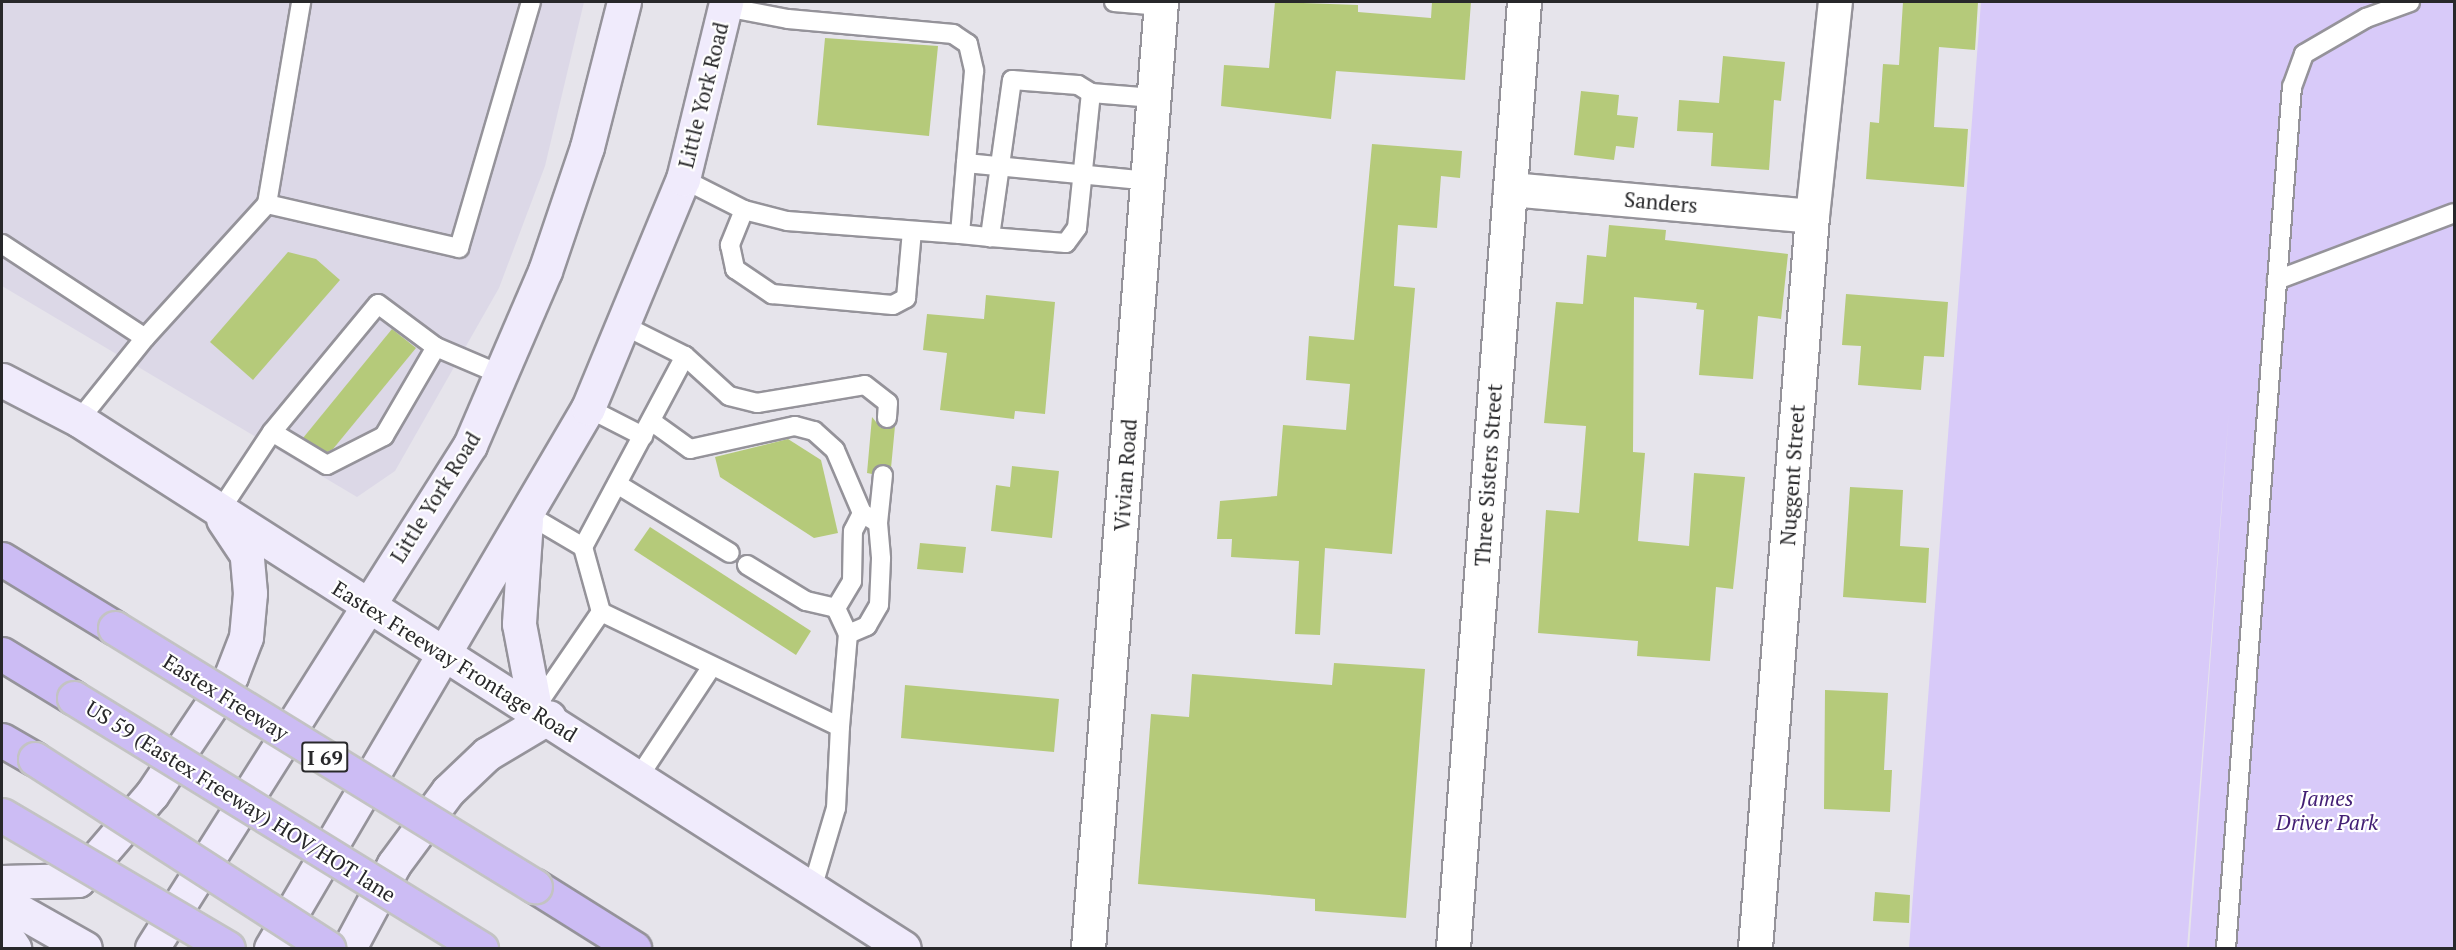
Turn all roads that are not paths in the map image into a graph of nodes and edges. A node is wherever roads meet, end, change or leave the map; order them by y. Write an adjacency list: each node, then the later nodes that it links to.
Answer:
1 (301, 2): 18 (lane)
2 (531, 2): 18 (lane)
3 (624, 2): 32 (main road, Little York Road)
4 (1114, 2): 9 (lane)
5 (1524, 2): 17 (street, Three Sisters Street)
6 (1835, 2): 21 (street, Nuggent Street)
7 (2410, 2): 26 (lane)
8 (726, 4): 12 (lane); 15 (main road, Little York Road)
9 (1161, 4): 11 (street, Vivian Road)
10 (1091, 93): 11 (lane); 13 (lane); 14 (lane)
11 (1154, 98): 16 (street, Vivian Road)
12 (966, 163): 13 (lane); 23 (lane)
13 (997, 167): 14 (lane); 24 (lane)
14 (1083, 175): 16 (lane); 24 (lane)
15 (683, 178): 19 (lane); 27 (main road, Little York Road)
16 (1148, 181): 78 (street, Vivian Road)
17 (1510, 189): 21 (street, Sanders); 79 (street, Three Sisters Street)
18 (267, 204): 28 (lane)
19 (744, 210): 22 (lane); 22 (lane)
20 (2454, 213): 26 (lane)
21 (1812, 216): 80 (street, Nuggent Street)
22 (912, 231): 23 (lane)
23 (960, 234): 24 (lane)
24 (990, 237)
25 (2, 244): 28 (lane)
26 (2277, 280): 81 (lane)
27 (622, 325): 30 (lane); 36 (main road, Little York Road)
28 (145, 338): 38 (lane)
29 (436, 347): 32 (lane); 41 (lane); 41 (lane)
30 (686, 356): 35 (lane); 40 (lane)
31 (2, 375): 34 (main road)
32 (504, 376): 52 (main road, Little York Road)
33 (2, 380): 34 (main road, Eastex Freeway Frontage Road)
34 (45, 402): 38 (main road, Eastex Freeway Frontage Road)
35 (757, 404): 37 (lane); 39 (lane)
36 (588, 408): 40 (lane); 46 (main road, Little York Road)
37 (887, 418)
38 (78, 420): 44 (main road, Eastex Freeway Frontage Road)
39 (795, 426): 40 (lane); 45 (lane)
40 (647, 429): 43 (lane)
41 (272, 432): 44 (lane)
42 (883, 475): 47 (lane)
43 (617, 484): 48 (lane); 49 (lane)
44 (219, 512): 52 (main road, Eastex Freeway Frontage Road); 64 (main road)
45 (862, 513): 47 (lane); 53 (lane)
46 (527, 514): 48 (lane); 57 (main road, Little York Road); 59 (main road)
47 (878, 523): 55 (lane)
48 (583, 547): 54 (lane)
49 (730, 554)
50 (2, 559): 76 (highway, Eastex Freeway / I 69, bridge)
51 (747, 565): 53 (lane)
52 (367, 605): 57 (main road, Eastex Freeway Frontage Road); 70 (main road, Little York Road)
53 (836, 608): 55 (lane)
54 (600, 612): 58 (lane); 59 (lane)
55 (848, 634): 60 (lane)
56 (2, 654): 75 (highway, US 59 (Eastex Freeway) HOV/HOT lane, bridge)
57 (444, 654): 59 (main road, Eastex Freeway Frontage Road); 72 (main road, Little York Road)
58 (712, 666): 60 (lane); 62 (lane)
59 (542, 713): 62 (main road, Eastex Freeway Frontage Road); 74 (main road)
60 (840, 727): 65 (lane)
61 (2, 740): 73 (highway, bridge)
62 (638, 778): 65 (main road, Eastex Freeway Frontage Road)
63 (2, 814): 71 (highway, bridge)
64 (2, 882)
65 (812, 889): 77 (main road, Eastex Freeway Frontage Road)
66 (2, 901): 69 (main road)
67 (2, 930): 68 (main road)
68 (14, 948)
69 (85, 948)
70 (152, 948)
71 (228, 948)
72 (271, 948)
73 (328, 948)
74 (350, 948)
75 (481, 948)
76 (634, 948)
77 (904, 948)
78 (1088, 948)
79 (1453, 948)
80 (1755, 948)
81 (2226, 948)

